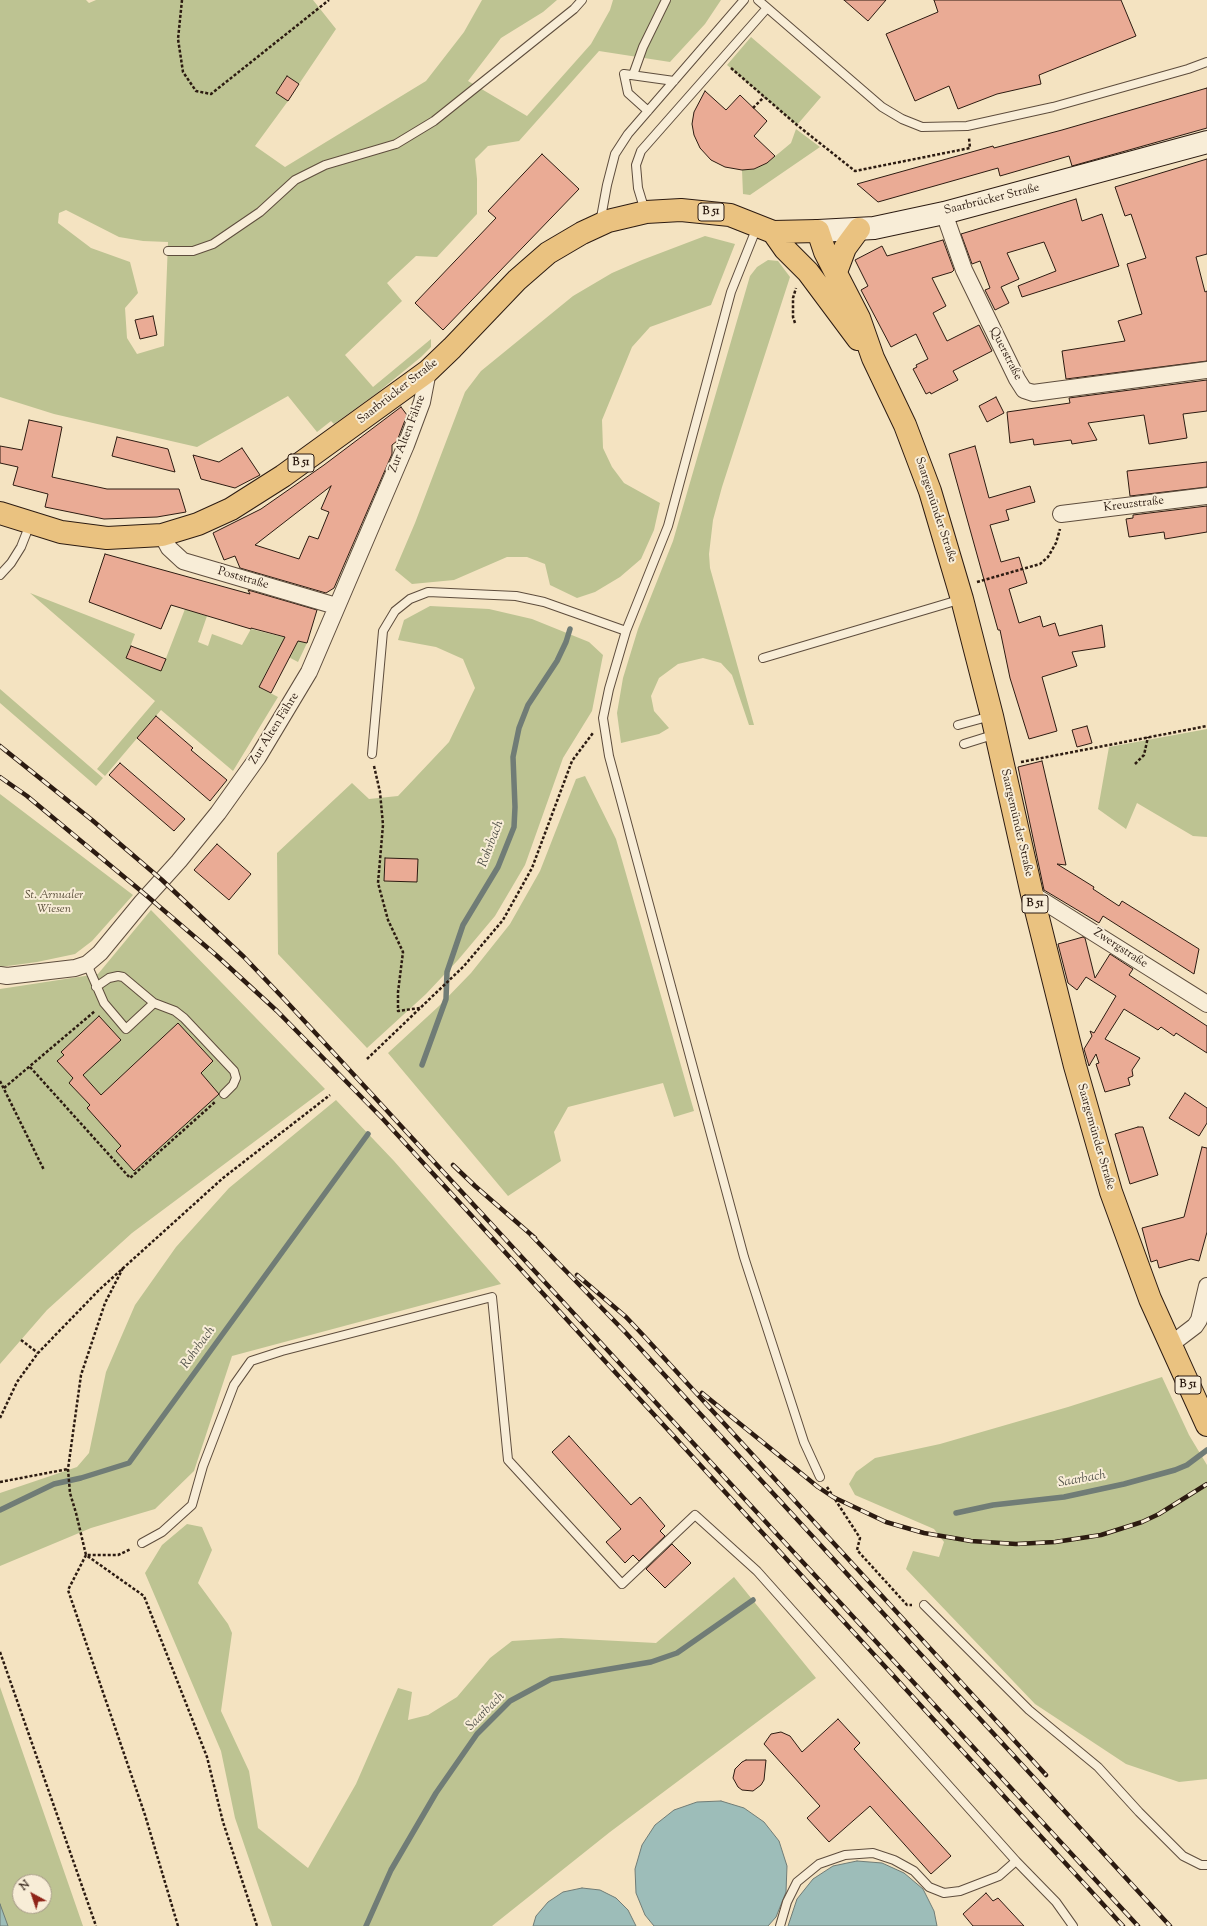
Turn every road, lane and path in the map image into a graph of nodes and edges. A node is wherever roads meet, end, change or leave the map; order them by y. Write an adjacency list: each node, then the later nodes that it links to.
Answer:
1 (182, 0): 2 (path)
2 (329, 0)
3 (582, 0): 23 (lane)
4 (666, 0): 10 (lane)
5 (744, 0): 11 (lane)
6 (758, 0): 7 (lane)
7 (767, 8): 8 (lane); 15 (lane)
8 (721, 60): 12 (path); 17 (lane)
9 (1207, 62): 15 (lane)
10 (633, 75): 11 (lane); 14 (lane)
11 (674, 81): 14 (lane)
12 (764, 97): 13 (path); 15 (path)
13 (753, 108)
14 (648, 111): 19 (lane)
15 (967, 126)
16 (1207, 142): 18 (main road, Saarbrücker Straße)
17 (646, 212): 19 (main road, Saarbrücker Straße / B 51); 20 (main road, Saarbrücker Straße / B 51)
18 (944, 213): 21 (main road, Saarbrücker Straße); 28 (street, Querstraße)
19 (600, 224): 29 (main road, Saarbrücker Straße / B 51)
20 (765, 229): 22 (main road, Saarbrücker Straße / B 51); 25 (main road, B 51); 39 (lane)
21 (859, 229): 22 (main road, Saarbrücker Straße); 24 (main road)
22 (818, 231): 24 (main road, B 51); 25 (main road)
23 (168, 251)
24 (836, 272): 27 (main road, Saargemünder Straße / B 51)
25 (802, 278): 26 (path); 27 (main road, Saargemünder Straße / B 51)
26 (795, 323)
27 (873, 358): 37 (main road, Saargemünder Straße / B 51)
28 (1207, 370)
29 (428, 371): 34 (main road, Saarbrücker Straße / B 51); 38 (street, Zur Alten Fähre)
30 (1207, 496): 32 (street, Kreuzstraße)
31 (0, 513): 33 (main road, Saarbrücker Straße / B 51)
32 (1061, 514): 37 (path)
33 (30, 524): 34 (main road, Saarbrücker Straße / B 51); 35 (lane)
34 (162, 535): 38 (street, Poststraße)
35 (4, 567): 36 (lane)
36 (0, 575)
37 (960, 593): 40 (lane); 42 (main road, Saargemünder Straße / B 51)
38 (336, 606): 51 (street, Zur Alten Fähre)
39 (626, 631): 41 (lane); 47 (lane)
40 (763, 658)
41 (603, 718): 57 (path); 73 (lane)
42 (994, 725): 43 (lane); 46 (lane); 50 (main road, Saargemünder Straße / B 51)
43 (958, 726)
44 (1207, 726): 45 (path)
45 (1148, 737): 48 (path); 49 (path)
46 (964, 744)
47 (372, 754): 57 (path)
48 (1043, 757)
49 (1135, 764)
50 (1032, 894): 56 (street, Zwergstraße); 68 (main road, Saargemünder Straße / B 51)
51 (87, 964): 52 (street, Zur Alten Fähre); 53 (lane)
52 (0, 975)
53 (96, 987): 54 (lane); 55 (lane)
54 (104, 1003): 55 (lane); 59 (path)
55 (154, 1003): 62 (lane)
56 (1207, 1004)
57 (421, 1008): 58 (path)
58 (367, 1059)
59 (30, 1067): 61 (path); 62 (path)
60 (0, 1081): 61 (path)
61 (4, 1088): 64 (path)
62 (224, 1094)
63 (330, 1095): 65 (path)
64 (44, 1170)
65 (125, 1265): 69 (path); 72 (path)
66 (1207, 1286): 68 (street)
67 (21, 1340): 69 (path)
68 (1170, 1345): 71 (main road, Saargemünder Straße / B 51)
69 (38, 1353): 70 (path)
70 (0, 1418)
71 (1207, 1425)
72 (68, 1469): 74 (path); 76 (path)
73 (820, 1477): 77 (path)
74 (0, 1482)
75 (142, 1543): 76 (path); 79 (lane)
76 (86, 1555): 82 (path); 83 (path)
77 (924, 1605): 80 (lane)
78 (0, 1652): 81 (path)
79 (1016, 1861): 84 (lane); 85 (lane)
80 (1207, 1865)
81 (96, 1926)
82 (178, 1926)
83 (257, 1926)
84 (780, 1926)
85 (1073, 1926)

